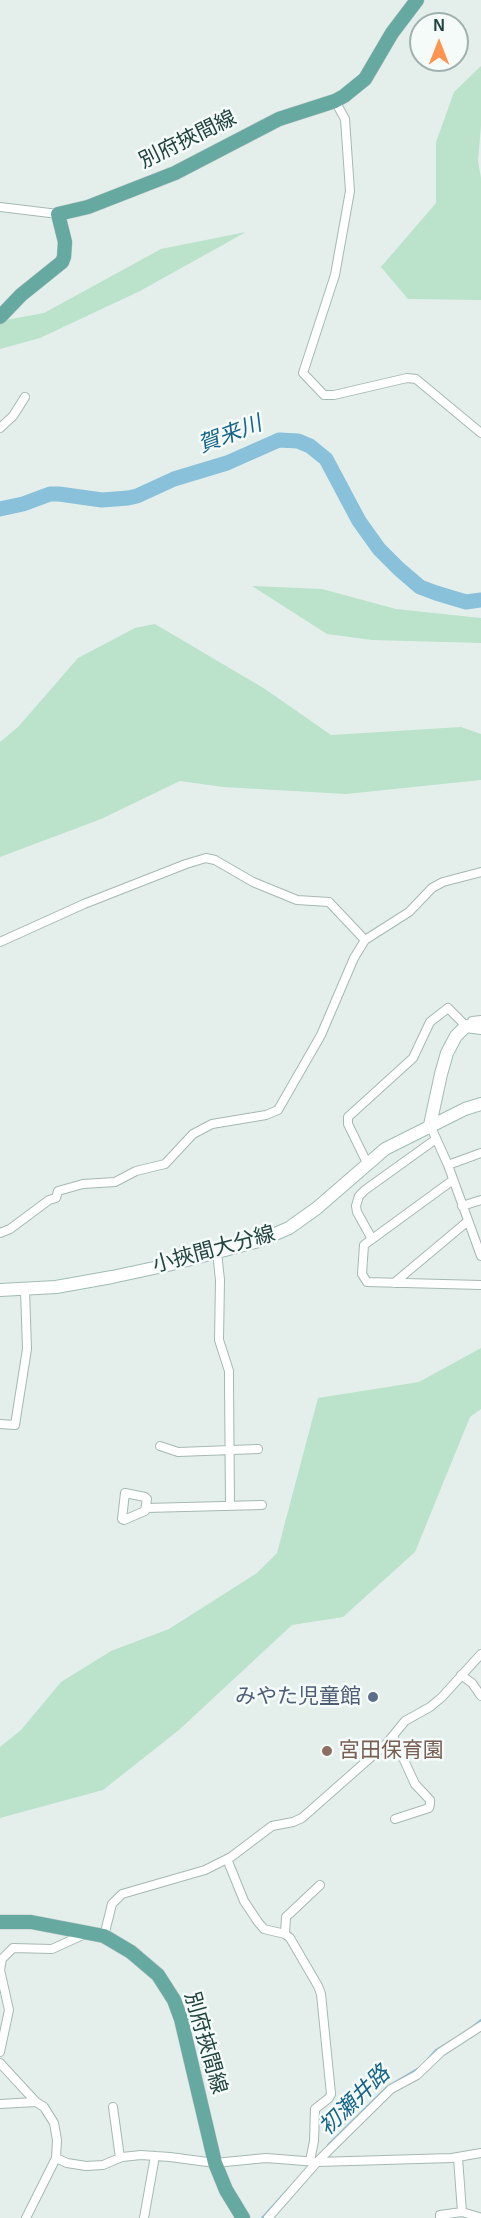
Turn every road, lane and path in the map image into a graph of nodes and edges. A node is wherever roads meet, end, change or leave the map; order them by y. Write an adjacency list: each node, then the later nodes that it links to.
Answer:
1 (417, 0): 2 (main road, 別府挾間線)
2 (335, 101): 4 (main road, 別府挾間線); 8 (street)
3 (0, 207): 4 (street)
4 (58, 214): 5 (main road)
5 (0, 317)
6 (25, 397): 7 (street)
7 (0, 428)
8 (481, 433)
9 (481, 872): 10 (street)
10 (365, 940): 11 (street); 23 (street)
11 (0, 942)
12 (475, 1025): 14 (main road); 17 (street)
13 (481, 1104): 14 (main road, 小挾間大分線)
14 (430, 1125): 15 (street); 17 (main road, 小挾間大分線)
15 (436, 1139): 18 (street); 24 (street)
16 (481, 1153): 18 (street)
17 (367, 1163): 26 (main road, 小挾間大分線)
18 (448, 1165): 19 (street)
19 (453, 1180): 21 (street); 24 (street)
20 (481, 1200): 21 (street)
21 (462, 1206): 22 (street)
22 (468, 1221): 25 (street); 27 (street)
23 (0, 1233)
24 (372, 1239): 27 (street)
25 (480, 1249)
26 (217, 1252): 30 (main road, 小挾間大分線); 33 (street)
27 (394, 1283): 28 (street)
28 (481, 1285)
29 (0, 1290): 30 (main road, 小挾間大分線)
30 (25, 1290): 31 (street)
31 (0, 1424)
32 (160, 1446): 33 (street)
33 (230, 1449): 34 (street); 36 (street)
34 (258, 1449)
35 (262, 1504): 36 (street)
36 (230, 1505): 37 (street)
37 (146, 1508)
38 (481, 1654): 39 (street)
39 (461, 1675): 40 (street); 41 (street)
40 (481, 1696)
41 (393, 1736): 42 (street); 43 (street)
42 (395, 1819)
43 (227, 1859): 47 (street); 48 (street)
44 (320, 1885): 47 (street)
45 (0, 1922): 46 (main road, 別府挾間線)
46 (88, 1932): 48 (main road, 別府挾間線); 50 (street)
47 (285, 1935): 60 (street)
48 (104, 1936): 61 (main road, 別府挾間線)
49 (481, 2026): 60 (street)
50 (0, 2052)
51 (0, 2063): 52 (street)
52 (36, 2102): 53 (street); 57 (street)
53 (0, 2104)
54 (113, 2107): 58 (street)
55 (481, 2153): 59 (street)
56 (155, 2156): 58 (street); 61 (street); 65 (street)
57 (56, 2158): 58 (street); 64 (street)
58 (120, 2158)
59 (458, 2158): 60 (street); 62 (street)
60 (314, 2161): 61 (street); 67 (street)
61 (215, 2163): 66 (main road, 別府挾間線)
62 (462, 2212): 63 (street); 68 (street)
63 (479, 2217)
64 (27, 2218)
65 (144, 2218)
66 (243, 2218)
67 (268, 2218)
68 (440, 2218)

